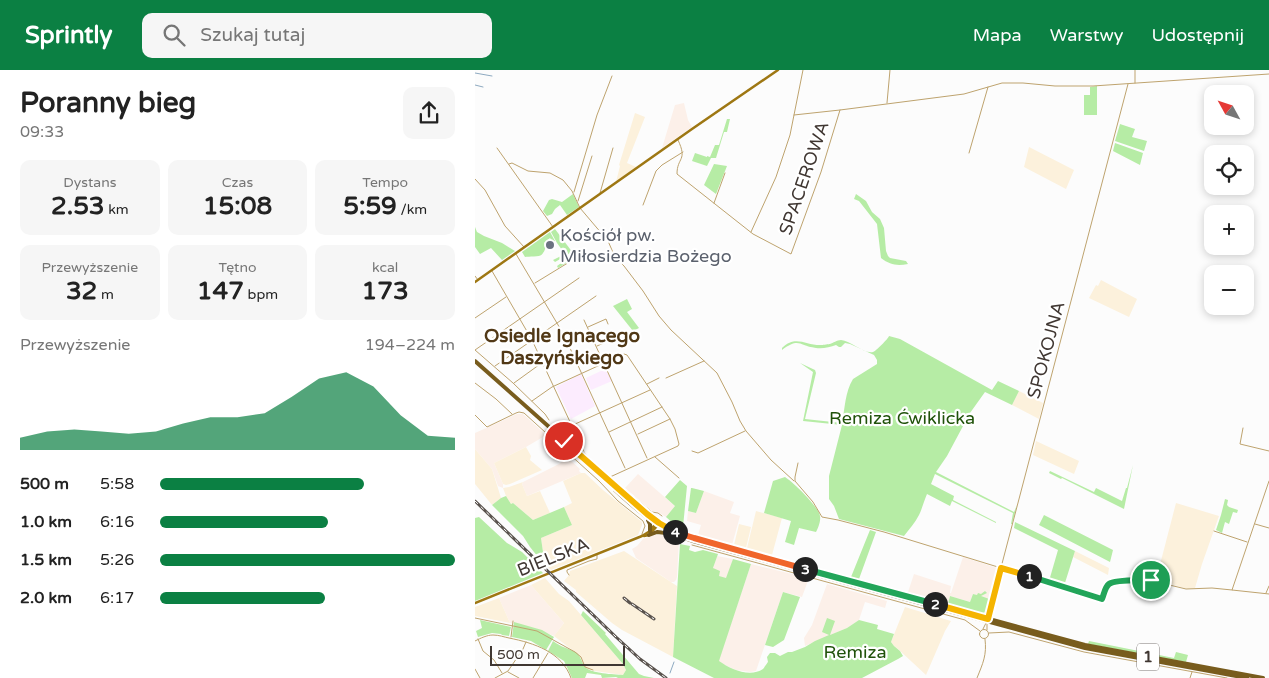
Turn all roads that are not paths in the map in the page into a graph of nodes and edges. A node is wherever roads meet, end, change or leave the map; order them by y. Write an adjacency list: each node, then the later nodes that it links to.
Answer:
1 (778, 70): 15 (main road)
2 (803, 70): 14 (street)
3 (890, 70): 12 (street)
4 (1135, 70): 9 (street)
5 (1259, 70): 6 (street)
6 (1259, 74): 7 (street); 9 (street)
7 (1269, 74)
8 (612, 76): 24 (street)
9 (1135, 83): 10 (street)
10 (1128, 84): 11 (street); 102 (street, SPOKOJNA)
11 (989, 86): 12 (street); 19 (street)
12 (887, 104): 13 (street)
13 (840, 110): 14 (street); 31 (street, SPACEROWA)
14 (795, 115): 31 (street)
15 (678, 139): 18 (street); 25 (main road)
16 (497, 148): 21 (street)
17 (613, 148): 25 (street)
18 (683, 152): 27 (street); 28 (street)
19 (969, 154)
20 (592, 156): 26 (street)
21 (509, 164): 24 (street); 30 (street)
22 (725, 173): 27 (street)
23 (475, 179): 32 (street)
24 (573, 193): 26 (street)
25 (600, 194): 29 (main road)
26 (578, 202): 29 (street)
27 (714, 204): 31 (street)
28 (643, 205)
29 (580, 208): 30 (main road); 53 (street)
30 (553, 227): 32 (main road)
31 (751, 233)
32 (525, 248): 33 (main road)
33 (516, 253): 35 (main road); 39 (street)
34 (571, 261): 39 (street)
35 (491, 271): 38 (main road); 40 (street)
36 (475, 276): 38 (street)
37 (579, 278): 42 (street)
38 (477, 281)
39 (534, 284): 42 (street)
40 (507, 296): 43 (street); 44 (street)
41 (596, 296): 46 (street)
42 (545, 302): 44 (street); 46 (street)
43 (475, 318)
44 (520, 319): 50 (street); 52 (street)
45 (584, 320): 48 (street)
46 (557, 322): 50 (street); 58 (street)
47 (608, 324): 48 (street)
48 (588, 328): 51 (street)
49 (622, 336): 51 (street)
50 (532, 340): 54 (street); 57 (street)
51 (597, 347): 56 (street)
52 (475, 350): 57 (street)
53 (705, 360): 60 (street); 77 (street)
54 (543, 362): 62 (street); 64 (street)
55 (475, 363): 85 (main road, 1); 92 (main road, 1)
56 (604, 363): 58 (street); 63 (street); 67 (street)
57 (495, 366): 62 (street)
58 (581, 373): 64 (street); 69 (street)
59 (659, 378): 63 (street)
60 (666, 378)
61 (475, 383): 70 (street)
62 (513, 383): 66 (street)
63 (646, 384): 65 (street)
64 (554, 386): 66 (street); 75 (street)
65 (650, 390): 67 (street); 68 (street)
66 (532, 401): 73 (street)
67 (623, 402): 69 (street); 74 (street)
68 (662, 407): 72 (street); 74 (street)
69 (600, 413): 75 (street); 78 (street)
70 (513, 415): 71 (street); 85 (street)
71 (475, 416)
72 (670, 419): 79 (street); 82 (street)
73 (549, 420)
74 (631, 422): 78 (street); 79 (street)
75 (572, 425): 87 (street)
76 (1243, 428): 80 (street)
77 (746, 431): 81 (street); 90 (street)
78 (609, 432): 86 (street)
79 (637, 434): 83 (street)
80 (1269, 450)
81 (692, 451)
82 (655, 456): 83 (street); 88 (street)
83 (648, 459): 86 (street)
84 (798, 463): 90 (street)
85 (588, 468): 91 (main road, 1); 98 (street)
86 (625, 469): 87 (street)
87 (610, 477): 92 (street)
88 (679, 478)
89 (1269, 480): 93 (street)
90 (795, 481): 102 (street)
91 (647, 518): 92 (main road, 1); 96 (main road)
92 (657, 523): 96 (main road, BIELSKA); 97 (main road, 1); 105 (main road, 1)
93 (1254, 524): 94 (street); 99 (street)
94 (1269, 528)
95 (1214, 531): 99 (street)
96 (649, 533): 97 (main road); 98 (main road, BIELSKA)
97 (671, 533): 104 (main road, 1)
98 (642, 536): 101 (main road, BIELSKA)
99 (1248, 542): 108 (street)
100 (692, 545): 106 (street)
101 (597, 555): 103 (street); 111 (main road, BIELSKA)
102 (1001, 568): 108 (street); 113 (street, SPOKOJNA)
103 (569, 575)
104 (828, 578): 105 (main road, 1); 106 (main road)
105 (842, 580): 113 (main road, 1); 113 (main road, 1)
106 (833, 583): 118 (street)
107 (1269, 586): 109 (street)
108 (1232, 590): 109 (street)
109 (1266, 593): 110 (street)
110 (1269, 594)
111 (475, 603)
112 (475, 618): 115 (street)
113 (987, 620): 116 (street); 117 (street); 139 (main road, 1); 140 (main road, 1)
114 (513, 621): 115 (street)
115 (513, 626): 120 (street); 127 (street)
116 (983, 629): 117 (street); 118 (street)
117 (987, 630): 119 (street)
118 (980, 631): 121 (street)
119 (989, 634): 121 (street); 129 (street)
120 (510, 638): 122 (street); 124 (street)
121 (985, 638): 136 (street)
122 (478, 639): 123 (street); 130 (street)
123 (475, 641)
124 (526, 641): 125 (street); 128 (street)
125 (548, 652): 134 (street); 135 (street)
126 (475, 669): 131 (street)
127 (593, 670)
128 (508, 671): 130 (street); 133 (street)
129 (1192, 672): 137 (street); 138 (street)
130 (503, 674): 132 (street)
131 (480, 678)
132 (495, 678)
133 (519, 678)
134 (533, 678)
135 (571, 678)
136 (977, 678)
137 (1190, 678)
138 (1227, 678)
139 (1247, 678)
140 (1263, 678)

